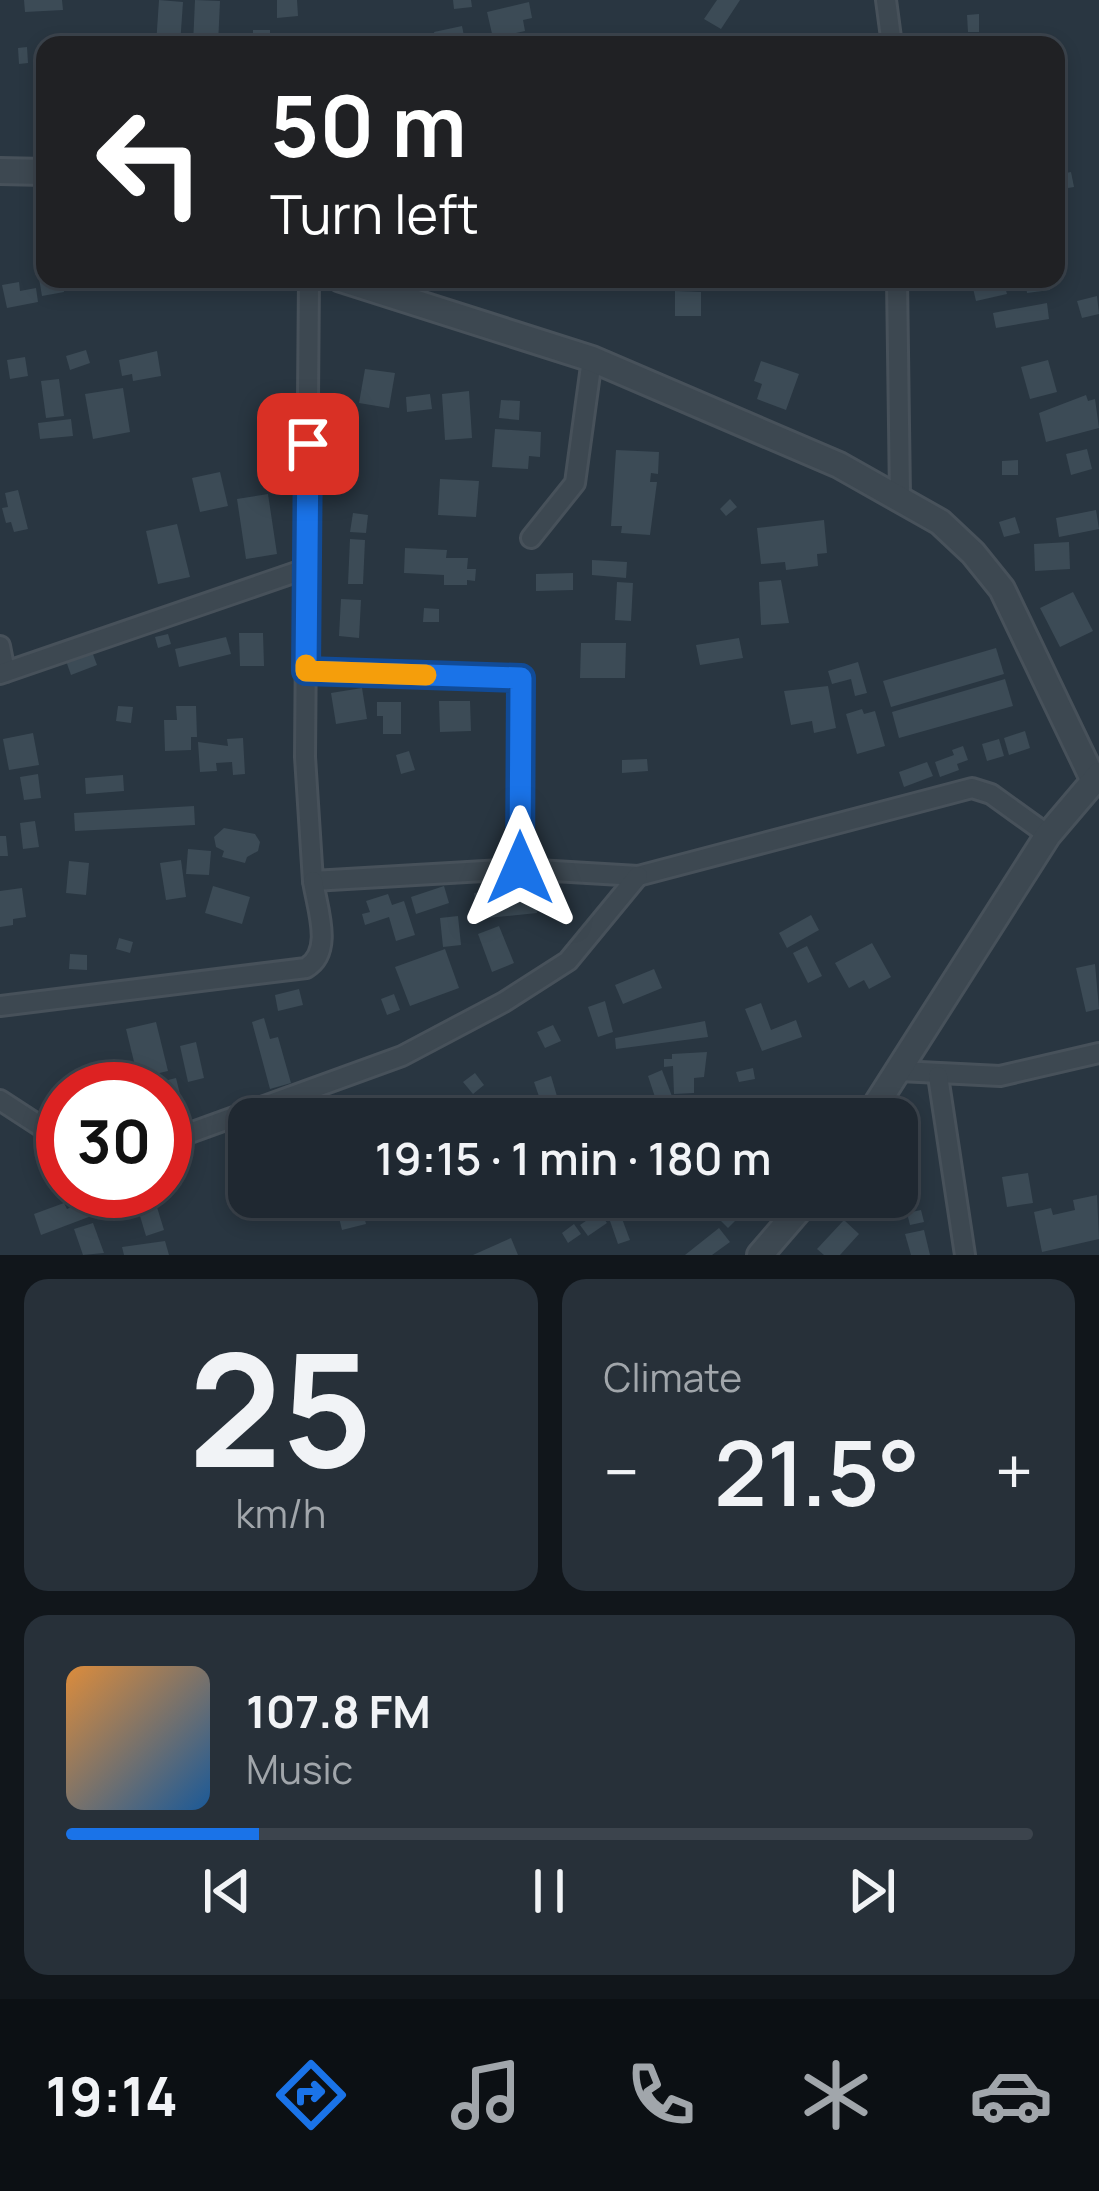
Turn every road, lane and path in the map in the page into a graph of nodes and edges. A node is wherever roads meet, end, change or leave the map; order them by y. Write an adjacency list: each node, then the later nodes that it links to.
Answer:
1 (886, 0): 2 (street)
2 (891, 36)
3 (0, 170): 4 (street)
4 (36, 172)
5 (309, 288): 11 (street)
6 (369, 288): 8 (street)
7 (897, 288): 9 (street)
8 (592, 359): 9 (street); 10 (street)
9 (900, 496): 15 (street)
10 (531, 538)
11 (308, 568): 13 (street); 14 (street)
12 (0, 646): 14 (street)
13 (306, 671): 17 (street); 19 (street)
14 (3, 673)
15 (1096, 777): 16 (street)
16 (1048, 836): 18 (street); 22 (street)
17 (520, 868): 18 (street); 19 (street)
18 (638, 876): 27 (street)
19 (313, 881): 20 (street)
20 (0, 1006)
21 (1099, 1053): 23 (street)
22 (901, 1071): 23 (street); 24 (street)
23 (938, 1076): 30 (street)
24 (882, 1098)
25 (0, 1100): 26 (street)
26 (36, 1123)
27 (192, 1132)
28 (792, 1218): 29 (street)
29 (760, 1255)
30 (965, 1255)

